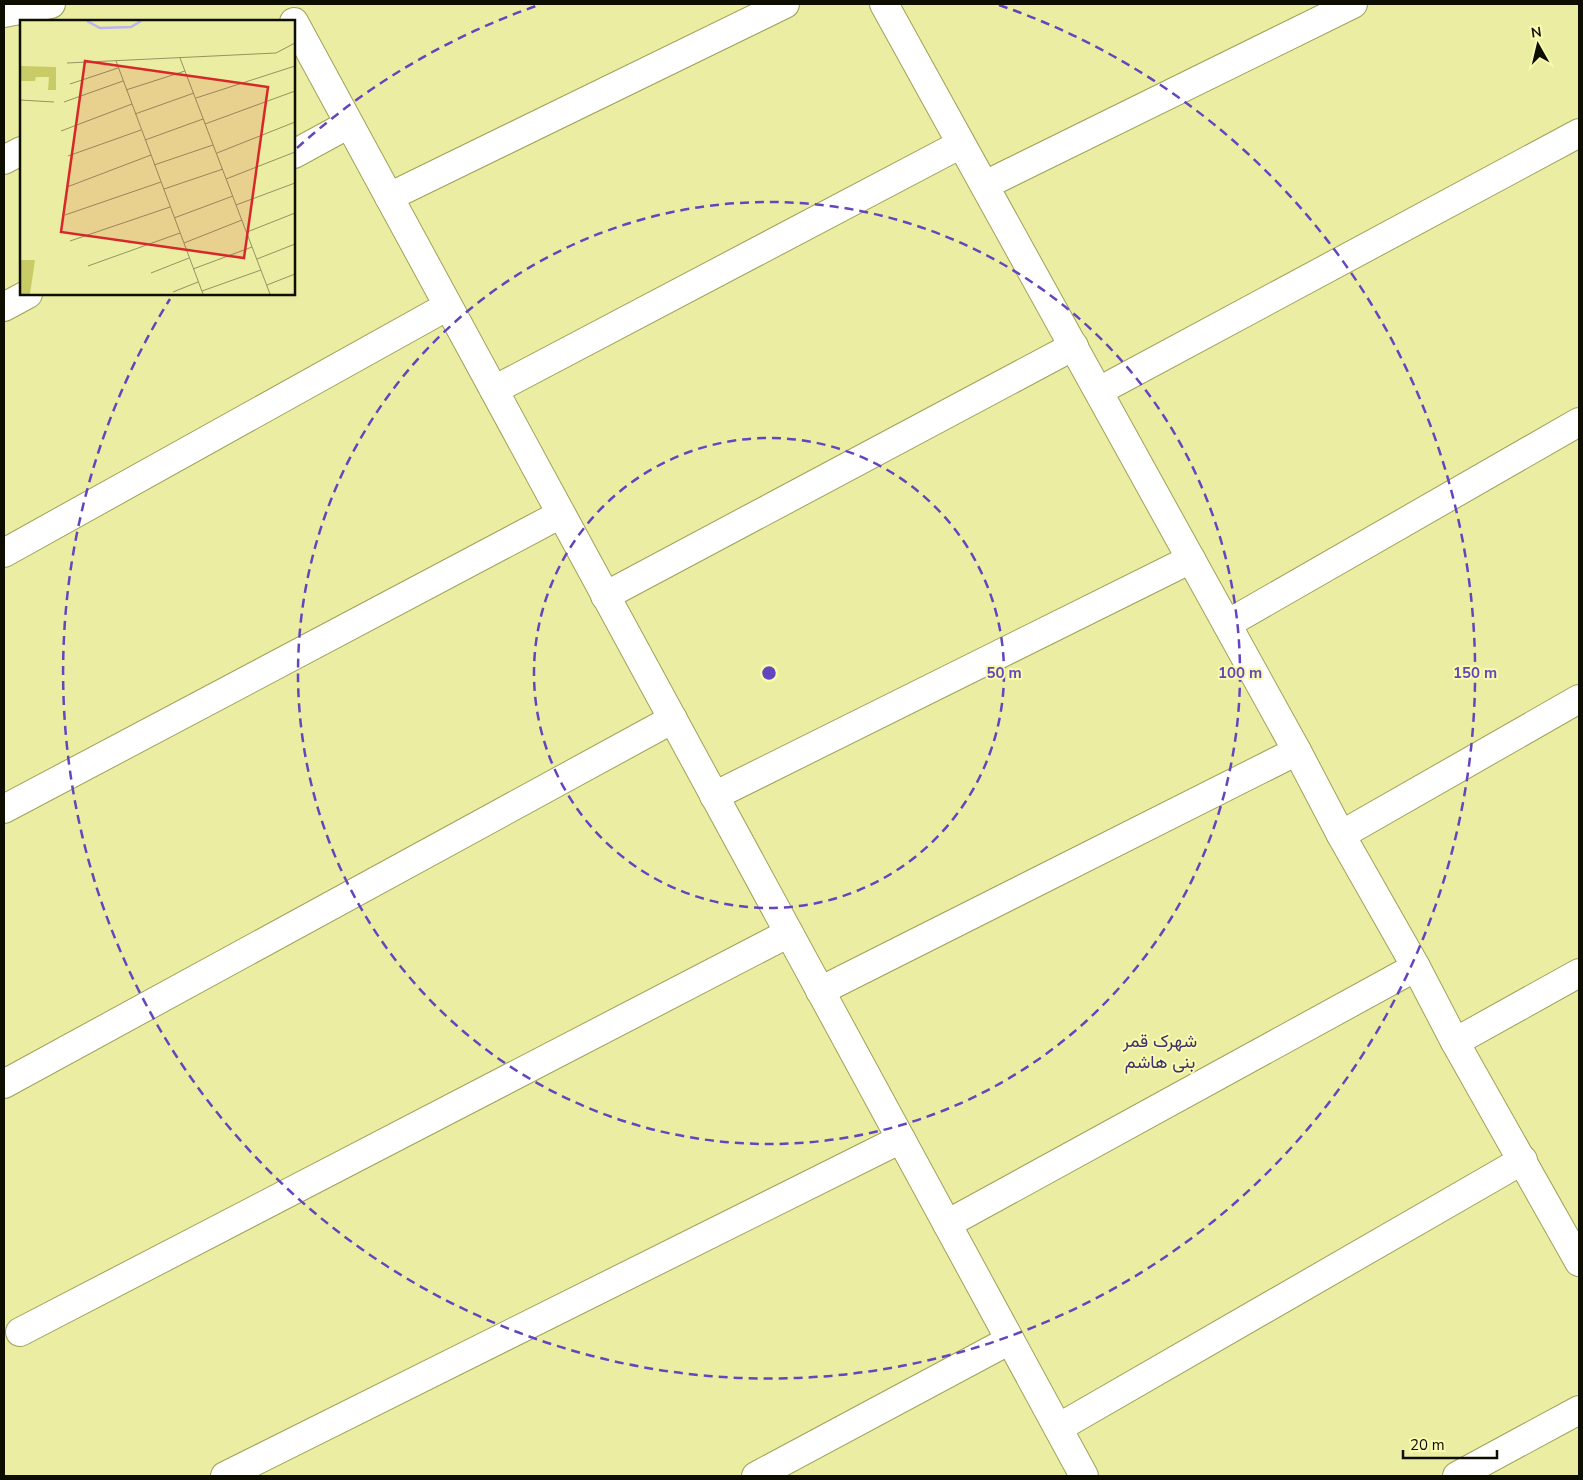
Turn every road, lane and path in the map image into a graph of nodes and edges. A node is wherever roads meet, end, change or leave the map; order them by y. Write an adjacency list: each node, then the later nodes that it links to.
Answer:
1 (52, 4): 5 (street)
2 (785, 4): 14 (street)
3 (884, 4): 9 (street)
4 (1353, 4): 13 (street)
5 (4, 13)
6 (295, 29): 7 (street)
7 (349, 124): 11 (street); 14 (street)
8 (1579, 133): 20 (street)
9 (962, 144): 13 (street); 19 (street)
10 (20, 152): 12 (street)
11 (295, 153)
12 (4, 160)
13 (984, 185): 18 (street)
14 (389, 197): 16 (street)
15 (26, 295): 17 (street)
16 (448, 306): 19 (street); 23 (street)
17 (4, 307)
18 (1074, 346): 20 (street); 25 (street)
19 (494, 390): 22 (street)
20 (1099, 391): 24 (street)
21 (1579, 422): 26 (street)
22 (561, 514): 25 (street); 31 (street)
23 (4, 553)
24 (1191, 559): 26 (street); 30 (street)
25 (605, 596): 28 (street)
26 (1227, 624): 29 (street)
27 (1579, 699): 32 (street)
28 (673, 719): 30 (street); 38 (street)
29 (1297, 751): 32 (street); 36 (street)
30 (714, 796): 33 (street)
31 (4, 810)
32 (1342, 835): 34 (street)
33 (789, 933): 36 (street); 43 (street)
34 (1416, 967): 37 (street); 41 (street)
35 (1579, 973): 37 (street)
36 (820, 991): 39 (street)
37 (1455, 1042): 40 (street)
38 (4, 1084)
39 (901, 1139): 41 (street); 47 (street)
40 (1523, 1160): 42 (street); 46 (street)
41 (947, 1224): 44 (street)
42 (1578, 1256)
43 (20, 1332)
44 (1010, 1340): 46 (street); 48 (street)
45 (1579, 1410): 50 (street)
46 (1058, 1428): 49 (street)
47 (225, 1476)
48 (756, 1476)
49 (1084, 1476)
50 (1457, 1476)

